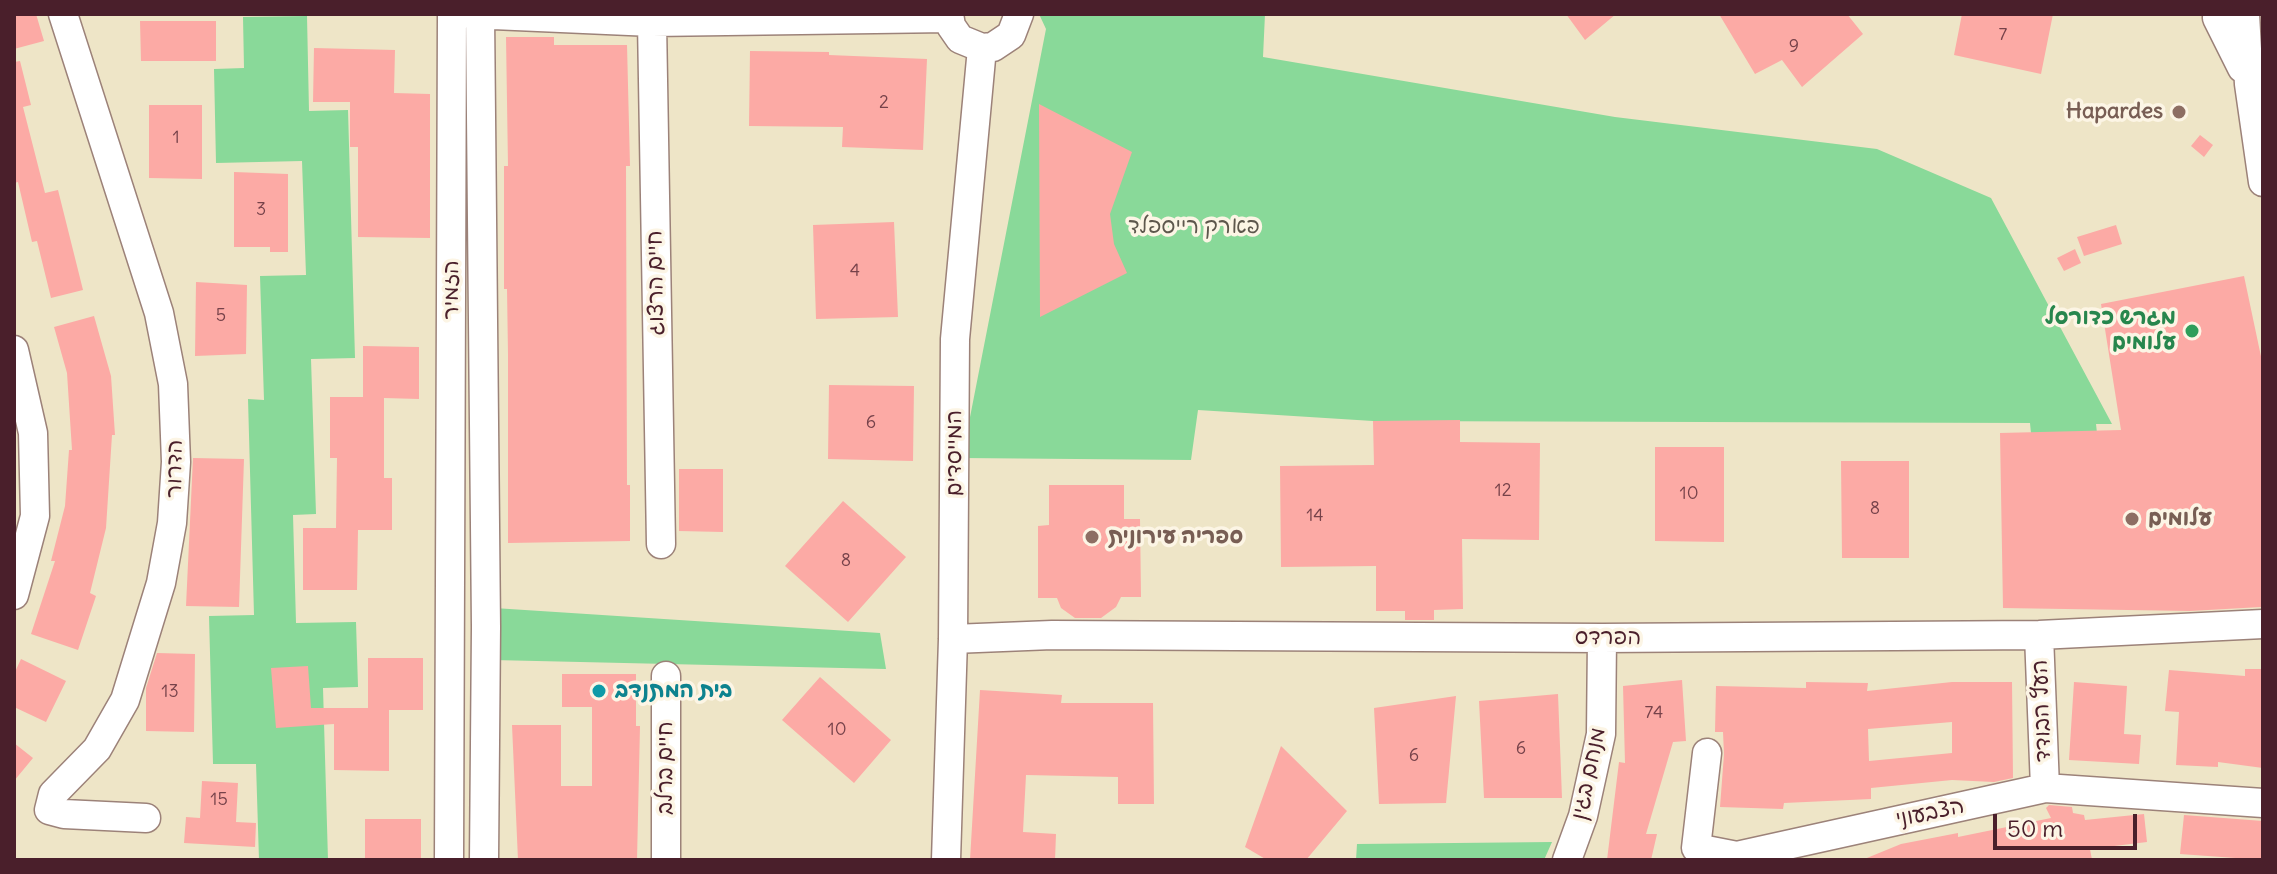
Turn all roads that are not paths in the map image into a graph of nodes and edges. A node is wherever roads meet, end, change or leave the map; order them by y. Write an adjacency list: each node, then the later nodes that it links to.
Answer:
1 (63, 14): 26 (street, הדרור)
2 (452, 14): 14 (street, הזמיר)
3 (470, 14): 4 (street)
4 (480, 14): 8 (street); 13 (street, הזמיר)
5 (1019, 14): 9 (street)
6 (2227, 15): 10 (street)
7 (949, 16): 8 (street); 9 (street)
8 (652, 22): 12 (street, חיים הרצוג)
9 (982, 48): 21 (street, המייסדים)
10 (2263, 182)
11 (15, 356): 15 (street)
12 (661, 544)
13 (486, 563): 14 (street); 17 (street, הזמיר)
14 (452, 565): 16 (street, הזמיר)
15 (14, 595)
16 (452, 609): 17 (street); 27 (street, הזמיר)
17 (486, 610): 28 (street, הזמיר)
18 (2263, 624): 19 (street, הפרדס)
19 (2039, 635): 20 (street, הפרדס); 24 (street, העץ הבודד)
20 (1602, 638): 21 (street, הפרדס); 31 (street, מנחם בגין)
21 (953, 639): 30 (street, המייסדים)
22 (666, 676): 29 (street, חיים ברלב)
23 (1707, 753): 24 (street, הצבעוני)
24 (2045, 788): 25 (street, הצבעוני)
25 (2263, 803)
26 (146, 818)
27 (449, 860)
28 (484, 860)
29 (666, 860)
30 (946, 860)
31 (1567, 860)

